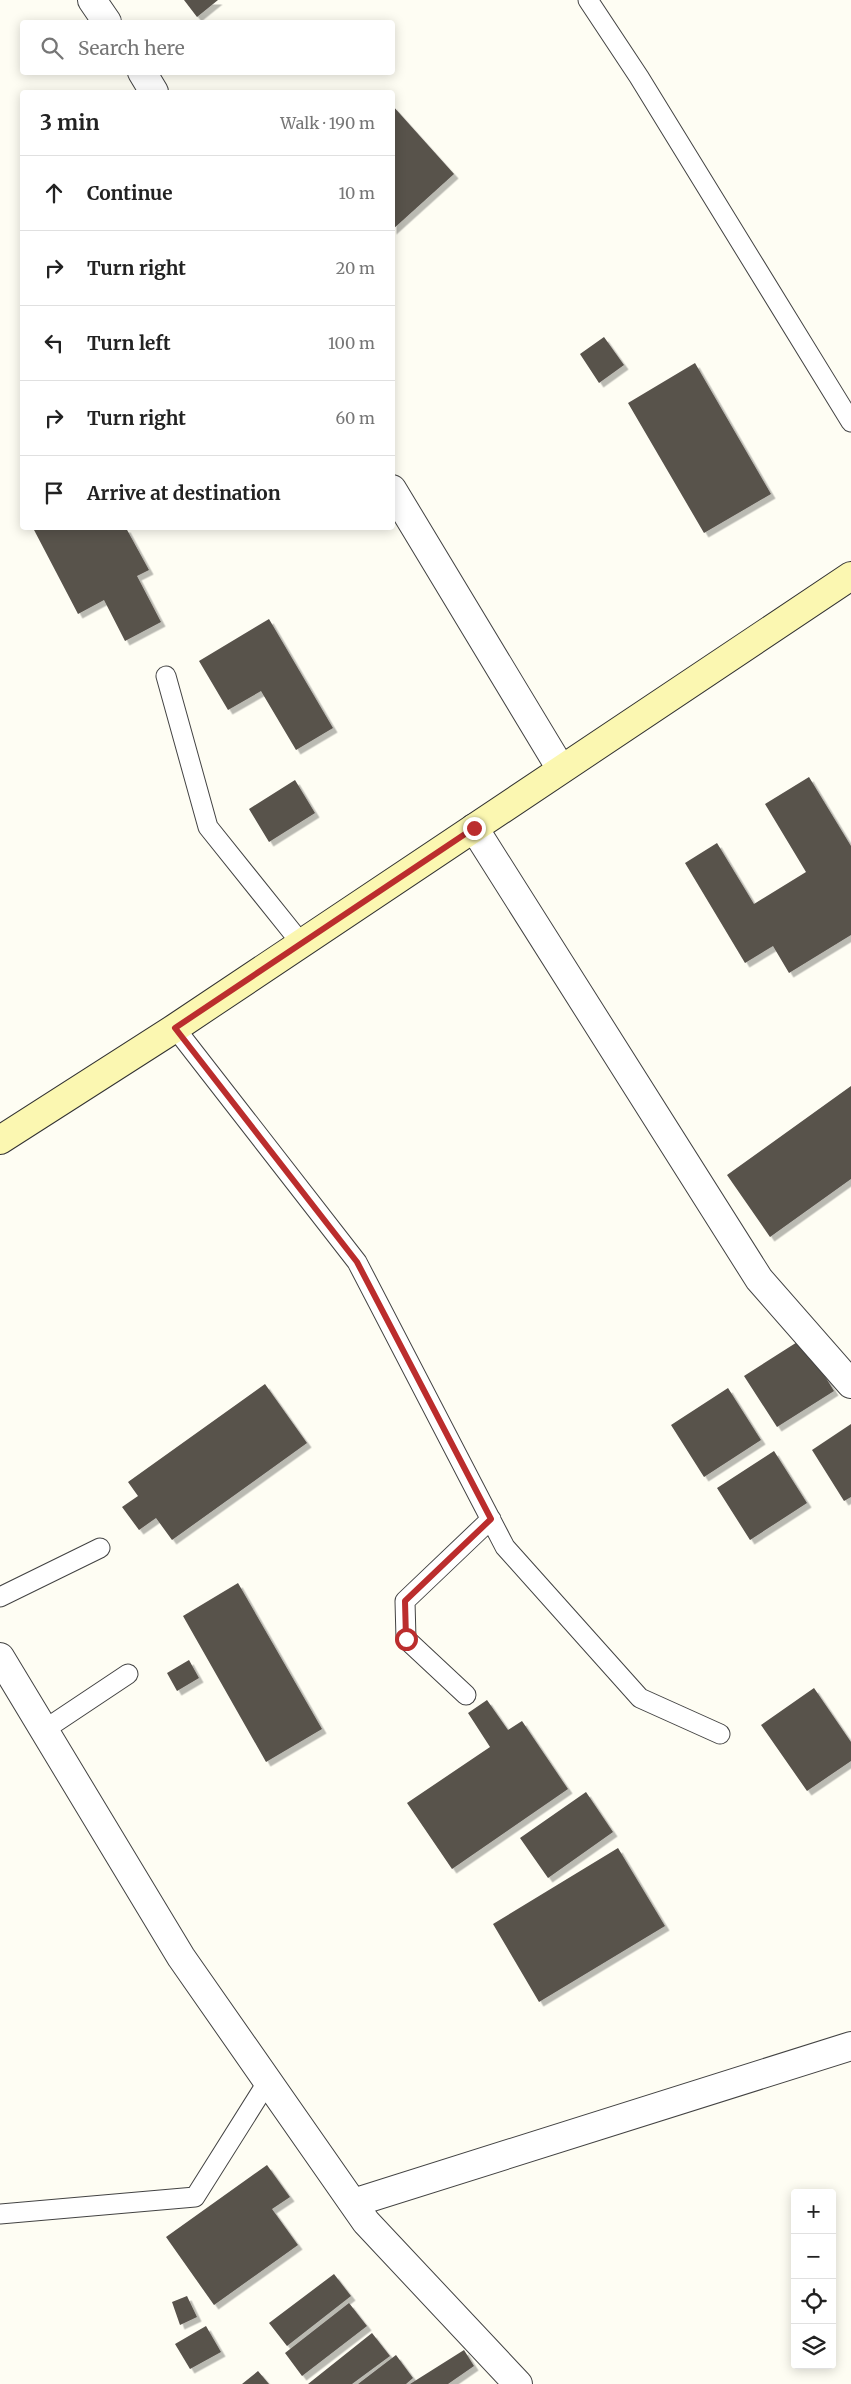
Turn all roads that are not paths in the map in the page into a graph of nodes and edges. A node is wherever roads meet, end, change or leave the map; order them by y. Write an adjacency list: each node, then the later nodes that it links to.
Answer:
1 (92, 0): 3 (street)
2 (588, 0): 6 (lane)
3 (106, 20)
4 (144, 75): 5 (street)
5 (153, 90)
6 (851, 422)
7 (395, 494): 10 (street)
8 (851, 576): 10 (main road)
9 (166, 676): 12 (lane)
10 (561, 769): 11 (main road)
11 (474, 828): 12 (main road); 15 (street)
12 (301, 943): 13 (main road)
13 (175, 1028): 14 (main road); 16 (lane)
14 (0, 1140)
15 (851, 1384)
16 (491, 1519): 21 (lane); 23 (lane)
17 (100, 1548): 18 (lane)
18 (0, 1597)
19 (0, 1657): 22 (street)
20 (128, 1674): 22 (lane)
21 (466, 1695)
22 (44, 1730): 25 (street)
23 (720, 1734)
24 (851, 2046): 26 (street)
25 (268, 2081): 26 (street); 27 (lane)
26 (353, 2203): 28 (street)
27 (0, 2214)
28 (518, 2384)

